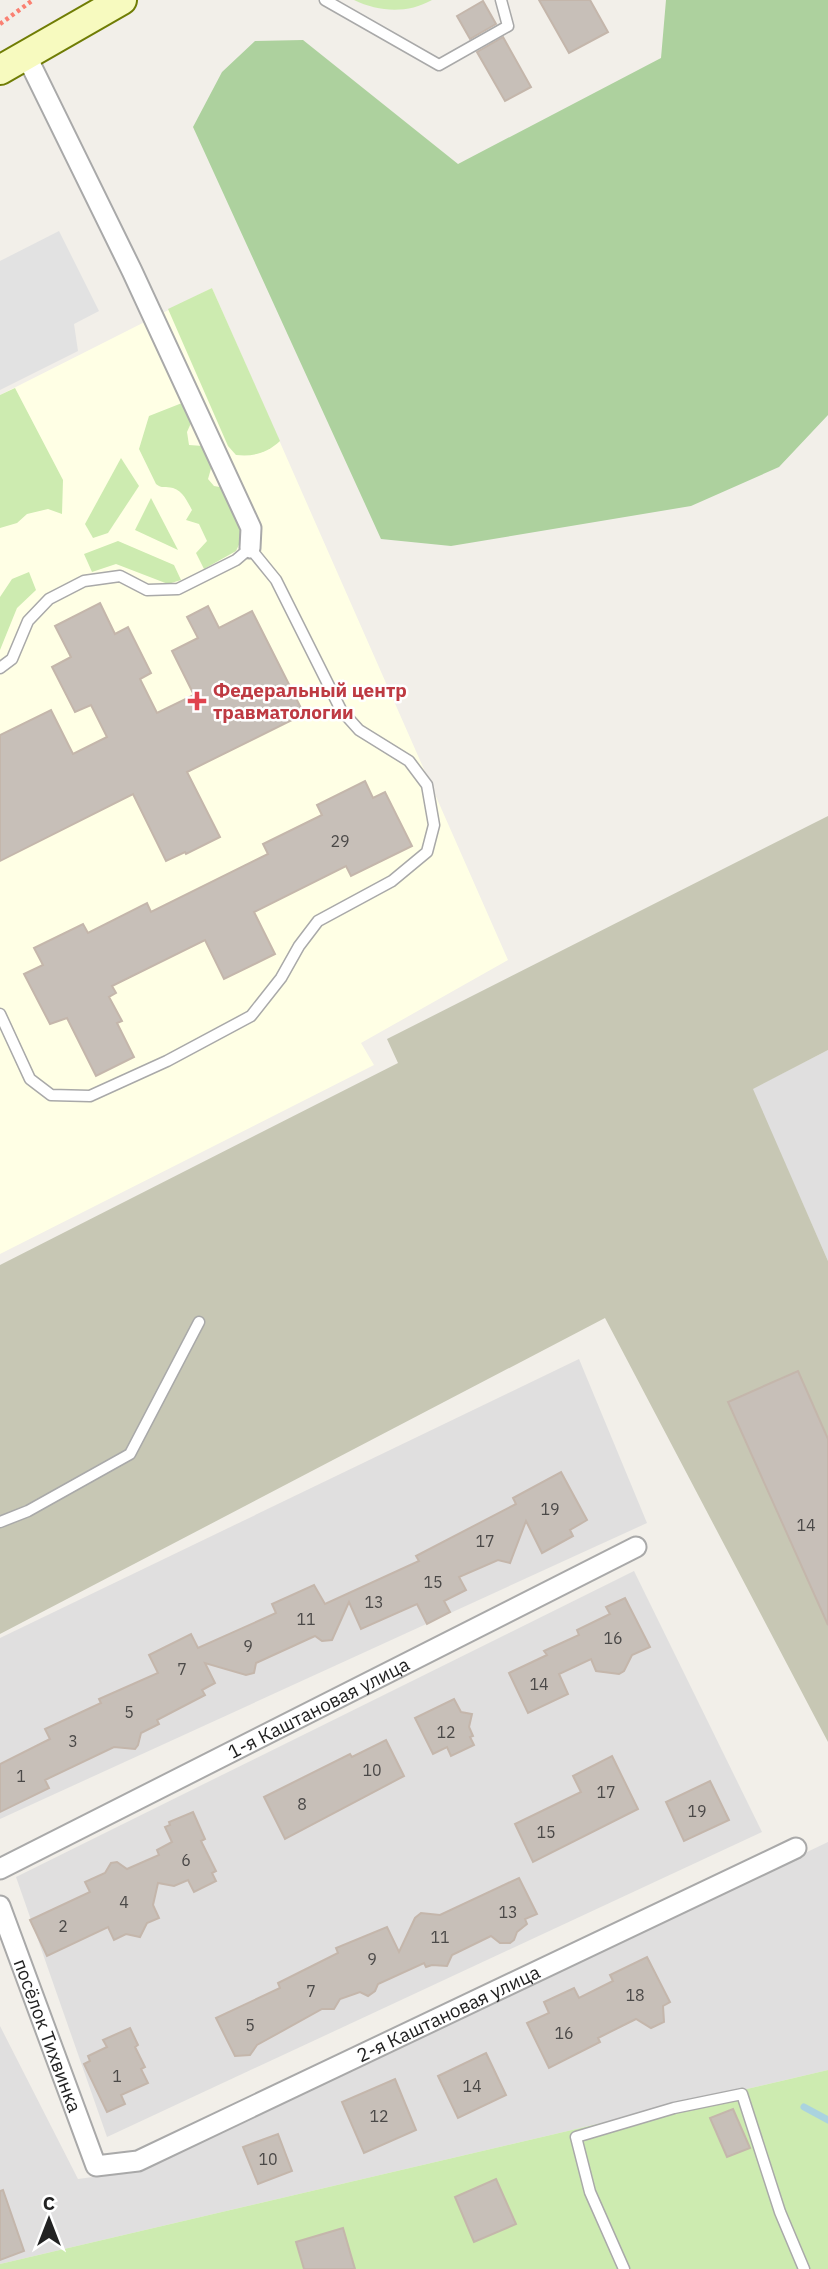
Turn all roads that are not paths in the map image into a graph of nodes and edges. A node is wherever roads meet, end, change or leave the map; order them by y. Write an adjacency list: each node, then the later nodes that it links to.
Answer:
1 (122, 0): 4 (main road)
2 (324, 0): 3 (lane)
3 (501, 0)
4 (26, 55): 5 (main road); 6 (street)
5 (0, 70)
6 (250, 548): 7 (lane); 8 (lane)
7 (0, 668)
8 (0, 1014)
9 (199, 1322): 10 (lane)
10 (0, 1522)
11 (636, 1547): 13 (street, 1-я Каштановая улица)
12 (796, 1848): 15 (street, 2-я Каштановая улица)
13 (0, 1869)
14 (0, 1906): 15 (street, посёлок Тихвинка)
15 (96, 2166)
16 (624, 2269): 17 (lane)
17 (804, 2269)

